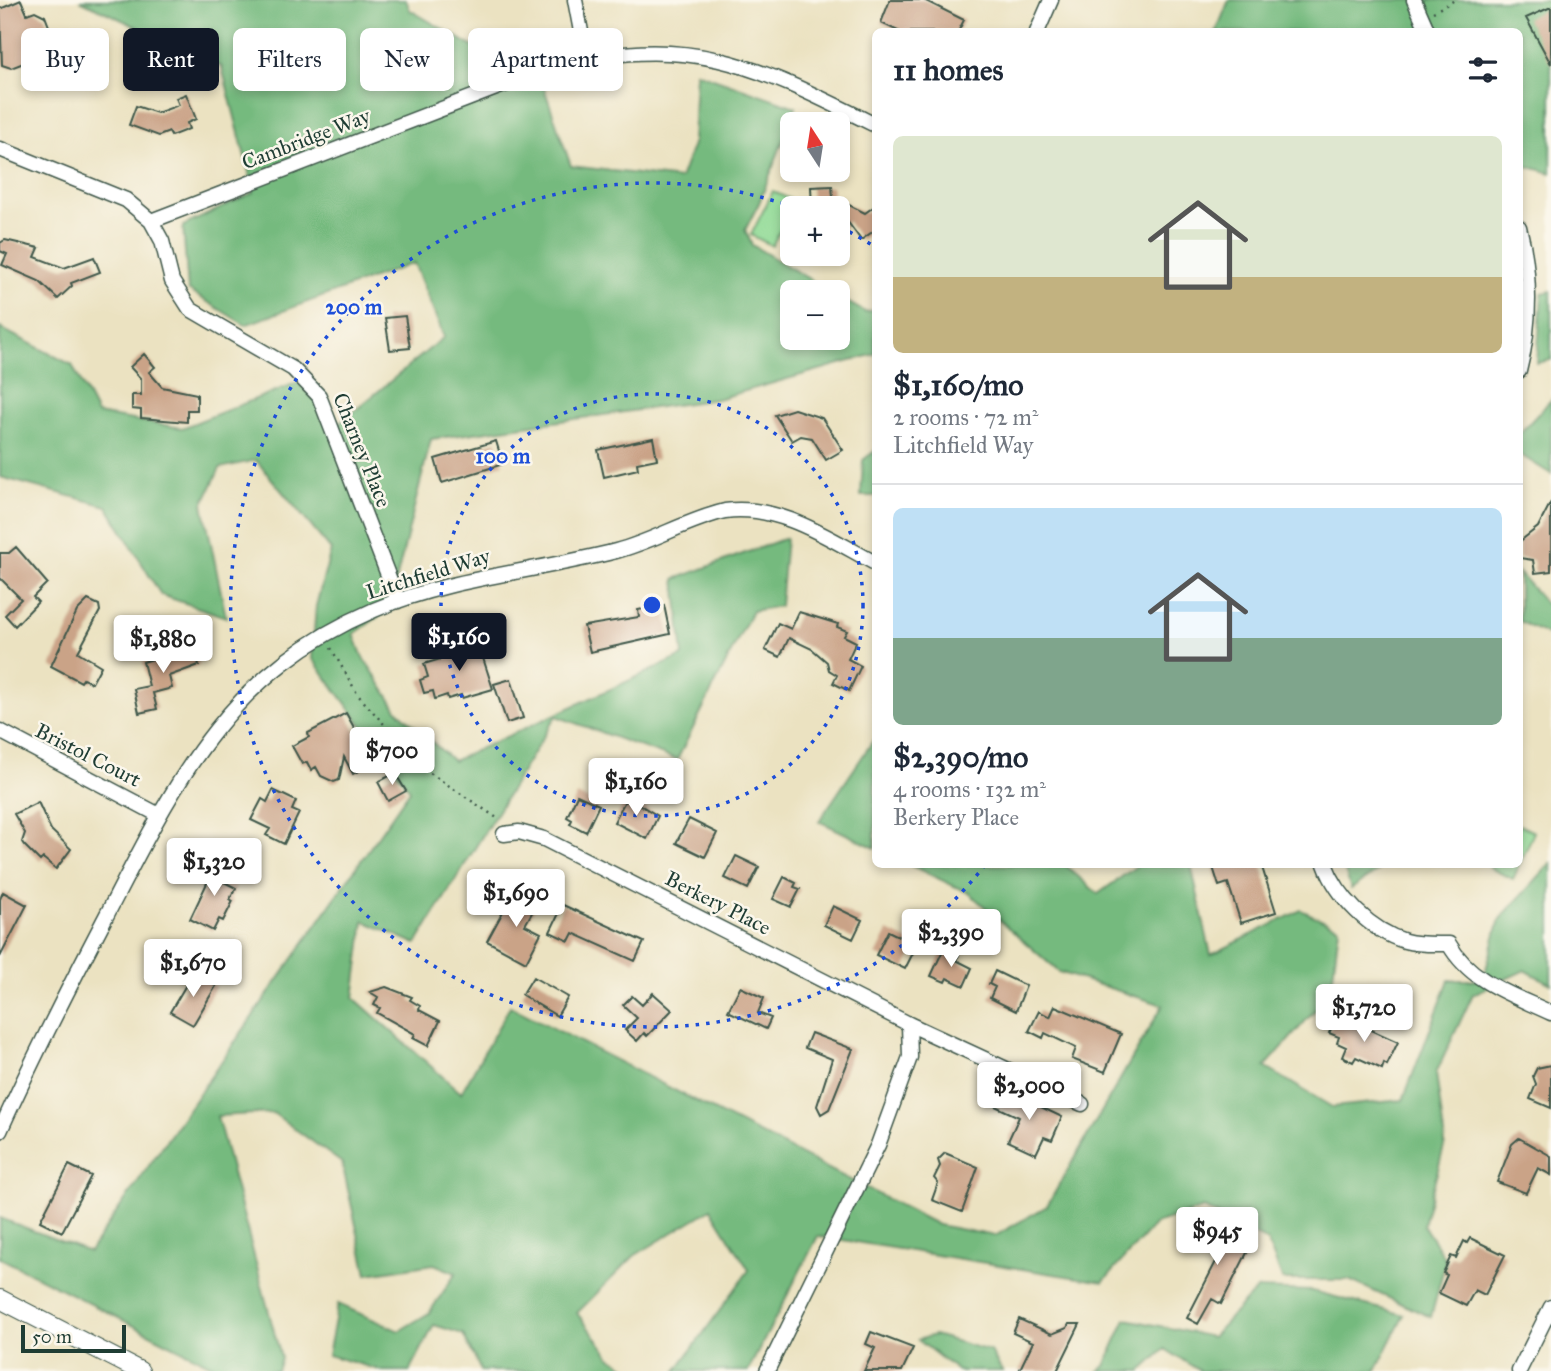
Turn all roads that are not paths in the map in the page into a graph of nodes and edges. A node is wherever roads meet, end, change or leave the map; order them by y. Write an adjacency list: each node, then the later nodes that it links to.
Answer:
1 (575, 0): 4 (street)
2 (1051, 0): 5 (street)
3 (1414, 0): 6 (street)
4 (580, 28)
5 (1039, 28)
6 (1426, 28)
7 (623, 54): 9 (street, Cambridge Way)
8 (488, 91): 11 (street, Cambridge Way)
9 (872, 124)
10 (0, 149): 11 (street)
11 (151, 221): 15 (street, Charney Place)
12 (1523, 256): 13 (street)
13 (1523, 347)
14 (872, 561): 15 (street, Litchfield Way)
15 (398, 601): 17 (street, Litchfield Way)
16 (0, 731): 17 (street, Bristol Court)
17 (159, 815): 23 (street, Litchfield Way)
18 (512, 833): 21 (street, Berkery Place)
19 (1326, 868): 20 (street)
20 (1551, 1013)
21 (909, 1024): 22 (street, Berkery Place); 27 (street)
22 (1082, 1104)
23 (0, 1131)
24 (0, 1299): 26 (main road)
25 (1551, 1307): 28 (street)
26 (138, 1370)
27 (766, 1371)
28 (1519, 1371)

